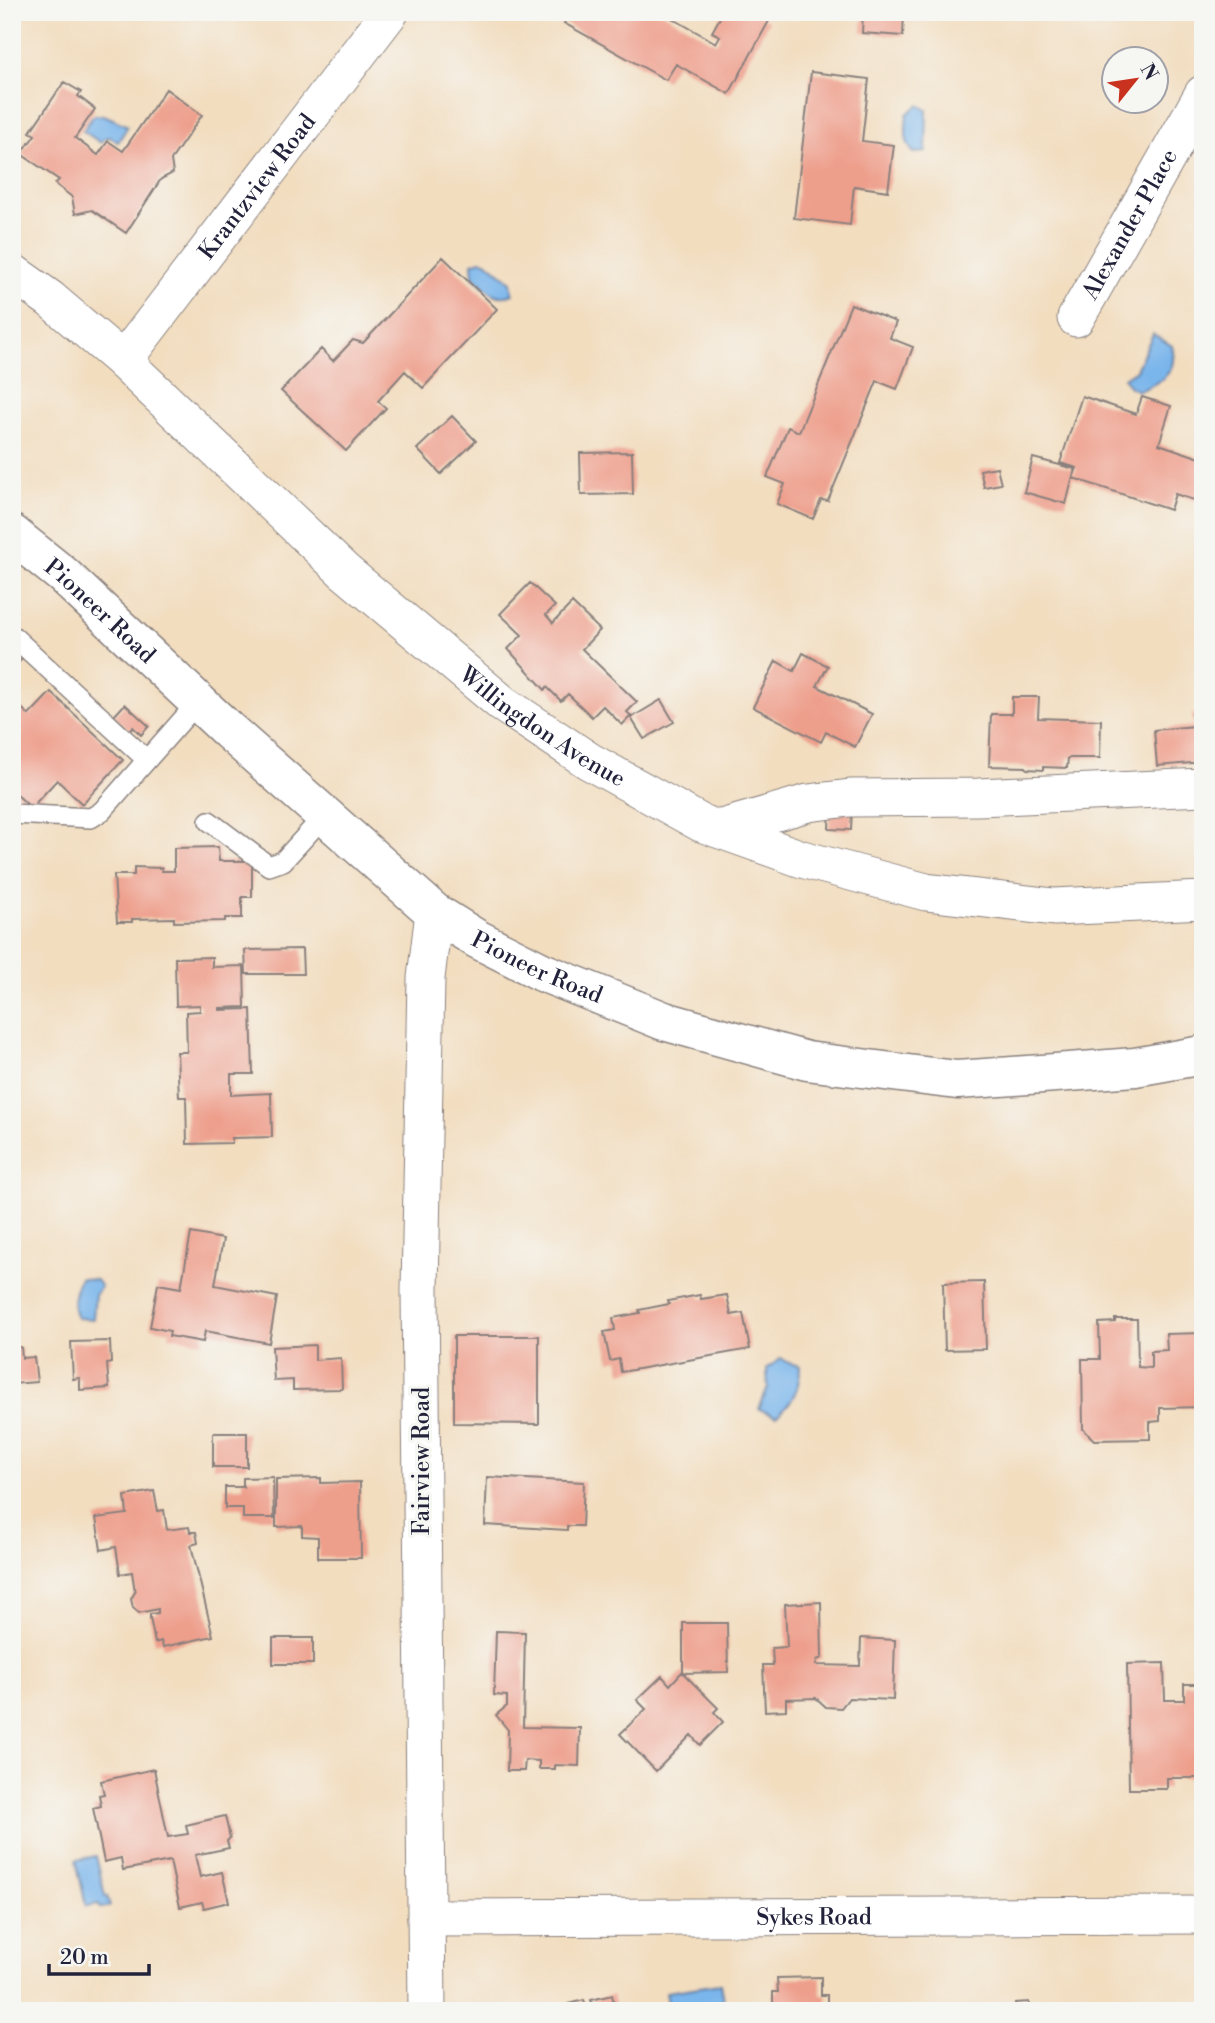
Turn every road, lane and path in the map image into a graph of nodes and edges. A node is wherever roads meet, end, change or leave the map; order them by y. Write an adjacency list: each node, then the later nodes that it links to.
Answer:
1 (390, 12): 5 (street, Krantzview Road)
2 (1203, 94): 4 (street, Alexander Place)
3 (12, 272): 5 (street, Willingdon Avenue)
4 (1076, 318)
5 (123, 361): 14 (street, Willingdon Avenue)
6 (12, 534): 8 (main road, Pioneer Road)
7 (12, 635): 9 (lane)
8 (198, 702): 9 (lane); 12 (main road, Pioneer Road)
9 (147, 760): 11 (lane)
10 (1203, 787): 14 (street)
11 (12, 814)
12 (324, 816): 13 (lane); 16 (main road, Pioneer Road)
13 (209, 821)
14 (718, 829): 15 (street, Willingdon Avenue)
15 (1203, 900)
16 (434, 912): 17 (main road, Pioneer Road); 19 (street, Fairview Road)
17 (1203, 1055)
18 (1203, 1915): 19 (street, Sykes Road)
19 (426, 1917): 20 (street, Fairview Road)
20 (427, 2011)

